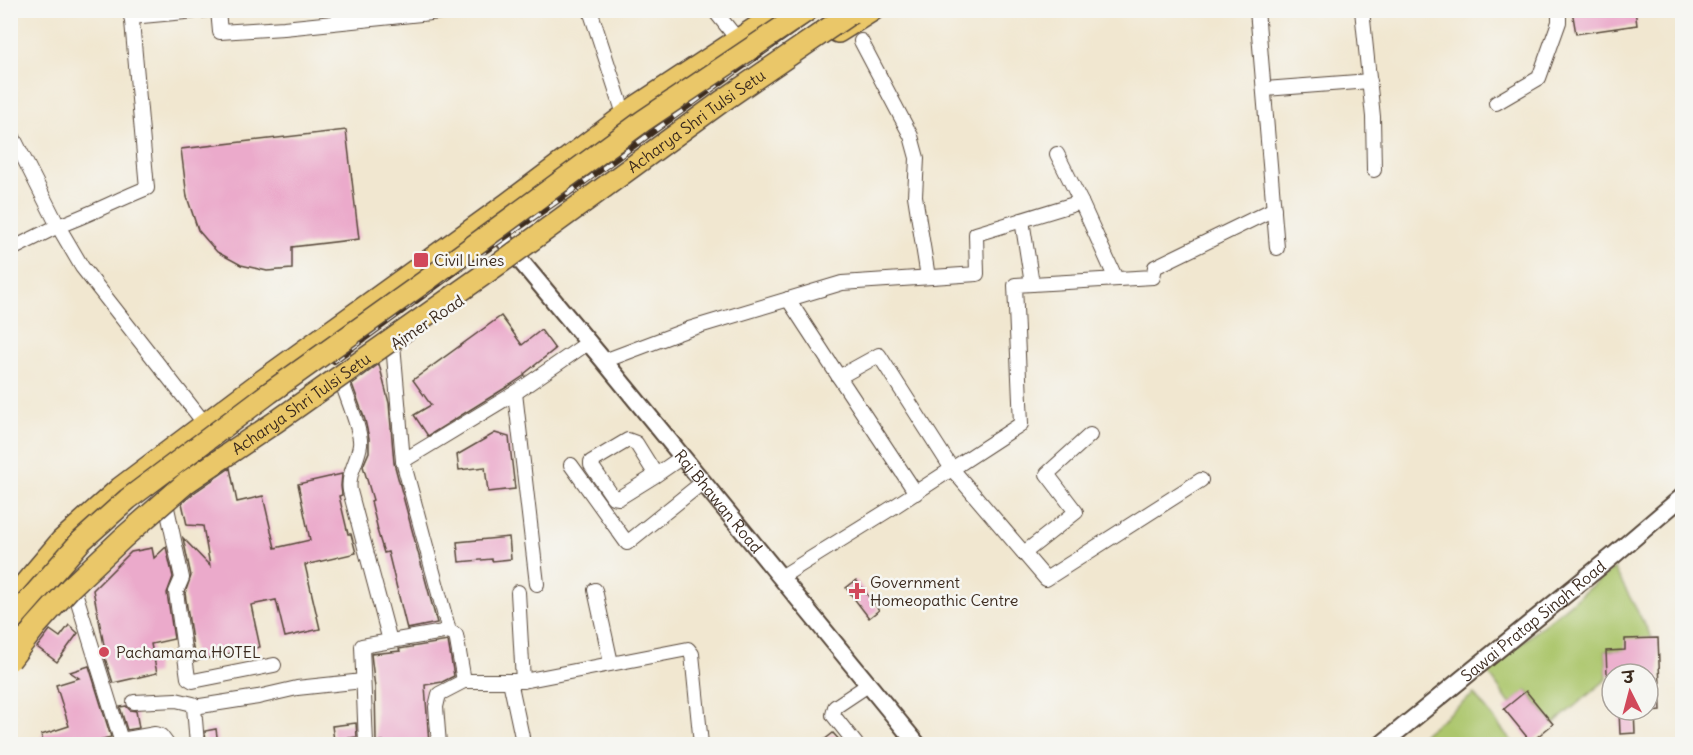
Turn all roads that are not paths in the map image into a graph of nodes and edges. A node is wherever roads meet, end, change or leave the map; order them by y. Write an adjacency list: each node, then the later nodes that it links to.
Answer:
1 (207, 10): 13 (street)
2 (218, 10): 14 (street)
3 (460, 10): 14 (street)
4 (590, 10): 20 (street)
5 (714, 10): 15 (street)
6 (783, 10): 15 (highway)
7 (808, 10): 61 (highway, Acharya Shri Tulsi Setu, bridge)
8 (854, 10): 64 (highway, Acharya Shri Tulsi Setu, bridge)
9 (873, 10): 31 (highway, Ajmer Road)
10 (1257, 10): 18 (street)
11 (1362, 10): 17 (street)
12 (1559, 10): 19 (street)
13 (131, 14): 28 (street)
14 (362, 16)
15 (738, 40): 20 (highway)
16 (861, 41): 32 (street)
17 (1370, 81): 18 (street); 23 (street)
18 (1265, 89): 25 (street)
19 (1496, 103)
20 (627, 115): 26 (highway)
21 (10, 130): 28 (street)
22 (1057, 154): 24 (street)
23 (1374, 170)
24 (1081, 202): 27 (street); 33 (street)
25 (1274, 209): 29 (street); 33 (street)
26 (488, 218): 31 (street, Raj Bhawan Road); 42 (highway)
27 (1023, 220): 32 (street); 34 (street)
28 (58, 226): 30 (street); 42 (street)
29 (1277, 248)
30 (10, 250)
31 (519, 259): 36 (street, Raj Bhawan Road); 37 (highway, Ajmer Road)
32 (928, 277): 35 (street)
33 (1116, 279): 34 (street)
34 (1032, 284): 47 (street)
35 (788, 299): 38 (street); 39 (street)
36 (589, 342): 38 (street, Raj Bhawan Road); 41 (street)
37 (393, 344): 40 (highway, Ajmer Road); 45 (street)
38 (604, 362): 44 (street, Raj Bhawan Road)
39 (840, 377): 47 (street); 51 (street)
40 (342, 382): 53 (highway, Ajmer Road); 63 (street)
41 (516, 393): 45 (street); 56 (street)
42 (205, 424): 60 (highway)
43 (1090, 435): 54 (street)
44 (682, 457): 48 (street); 50 (street, Raj Bhawan Road)
45 (403, 461): 62 (street)
46 (571, 465): 50 (street)
47 (952, 469): 51 (street); 54 (street)
48 (656, 476): 48 (street)
49 (1201, 480): 54 (street)
50 (703, 482): 55 (street, Raj Bhawan Road)
51 (916, 493): 55 (street)
52 (1683, 497): 84 (street, Sawai Pratap Singh Road)
53 (167, 508): 58 (highway, Ajmer Road); 66 (street)
54 (1024, 553)
55 (781, 577): 71 (street, Raj Bhawan Road)
56 (537, 584)
57 (595, 590): 65 (street)
58 (75, 592): 67 (highway, Ajmer Road); 75 (street)
59 (518, 592): 70 (street)
60 (10, 601)
61 (10, 622)
62 (449, 631): 63 (street); 69 (street)
63 (390, 641): 68 (street)
64 (10, 660)
65 (611, 663): 70 (street); 81 (street)
66 (274, 665)
67 (10, 668)
68 (363, 681): 73 (street); 79 (street)
69 (464, 681): 70 (street); 80 (street)
70 (517, 681): 74 (street)
71 (868, 685): 82 (street); 83 (street, Raj Bhawan Road)
72 (134, 702): 73 (street)
73 (194, 707): 78 (street)
74 (522, 737)
75 (121, 740): 76 (street); 77 (street)
76 (106, 744)
77 (167, 744)
78 (197, 744)
79 (366, 744)
80 (439, 744)
81 (701, 744)
82 (856, 744)
83 (917, 744)
84 (1382, 744)

